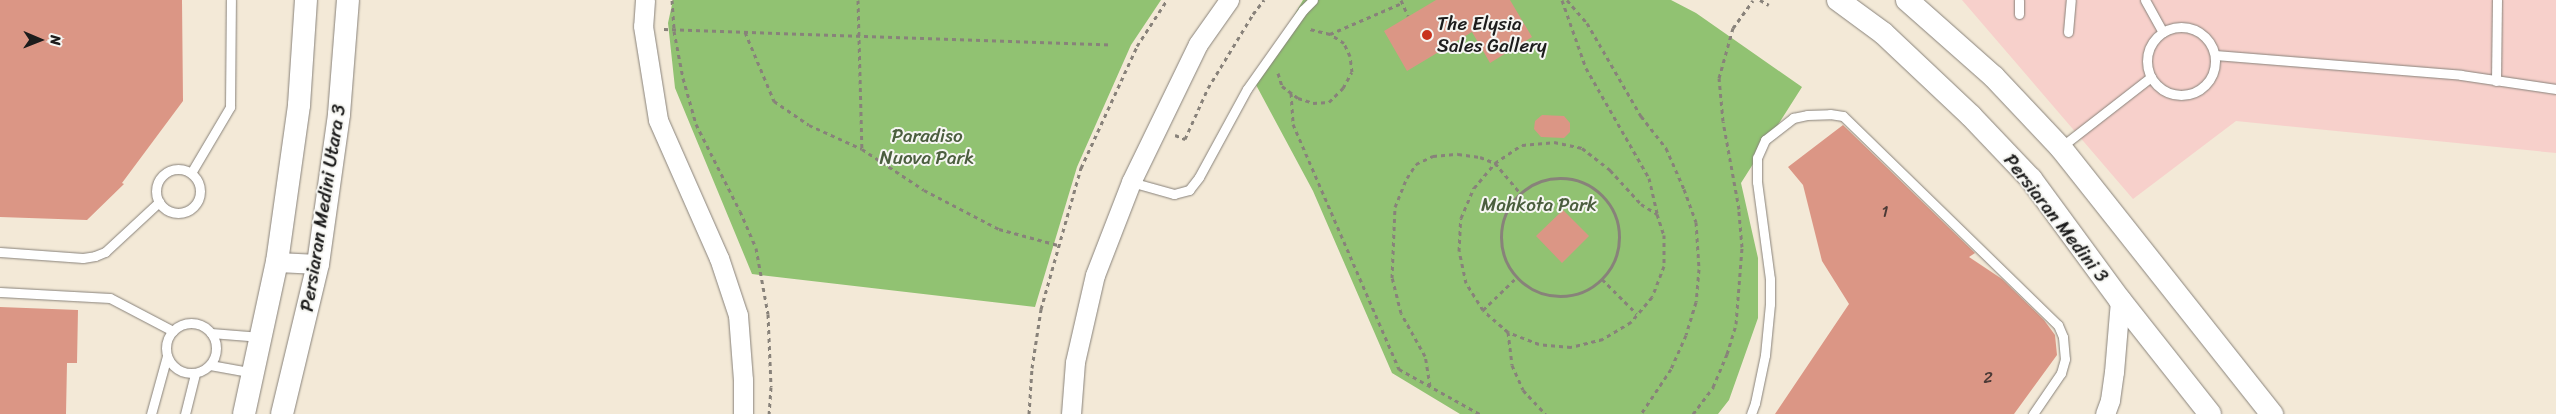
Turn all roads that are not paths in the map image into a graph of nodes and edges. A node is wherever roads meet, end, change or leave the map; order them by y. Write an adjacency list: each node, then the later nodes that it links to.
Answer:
1 (231, 0): 21 (lane)
2 (306, 0): 25 (street, Persiaran Medini Utara 3)
3 (348, 0): 26 (street, Persiaran Medini Utara 3)
4 (645, 0): 41 (street)
5 (1229, 0): 22 (street)
6 (1313, 0): 22 (lane)
7 (1838, 0): 28 (street, Persiaran Medini 3)
8 (1907, 0): 20 (street)
9 (2019, 0): 13 (lane)
10 (2071, 0): 14 (lane)
11 (2145, 0): 15 (lane)
12 (2497, 0): 18 (lane)
13 (2019, 14)
14 (2068, 32)
15 (2163, 32): 16 (lane); 17 (lane)
16 (2215, 55): 17 (lane); 18 (lane)
17 (2151, 77): 20 (lane)
18 (2496, 81): 19 (lane)
19 (2556, 89)
20 (2061, 148): 47 (street)
21 (191, 173): 23 (lane); 23 (lane)
22 (1131, 182): 42 (street)
23 (159, 202): 24 (lane)
24 (0, 252)
25 (277, 262): 26 (street); 31 (street, Persiaran Medini Utara 3)
26 (318, 264): 33 (street, Persiaran Medini Utara 3)
27 (0, 292): 29 (lane)
28 (2120, 300): 45 (street); 46 (street, Persiaran Medini 3)
29 (173, 332): 30 (lane); 32 (lane)
30 (211, 332): 31 (lane); 34 (lane)
31 (262, 337): 35 (street, Persiaran Medini Utara 3)
32 (167, 356): 36 (lane); 37 (lane)
33 (296, 361): 35 (street); 40 (street, Persiaran Medini Utara 3)
34 (210, 365): 35 (lane); 36 (lane)
35 (254, 373): 39 (street, Persiaran Medini Utara 3)
36 (195, 374): 38 (lane)
37 (151, 414)
38 (185, 414)
39 (244, 414)
40 (282, 414)
41 (743, 414)
42 (1071, 414)
43 (1751, 414): 44 (lane)
44 (2033, 414)
45 (2105, 414)
46 (2210, 414)
47 (2272, 414)

